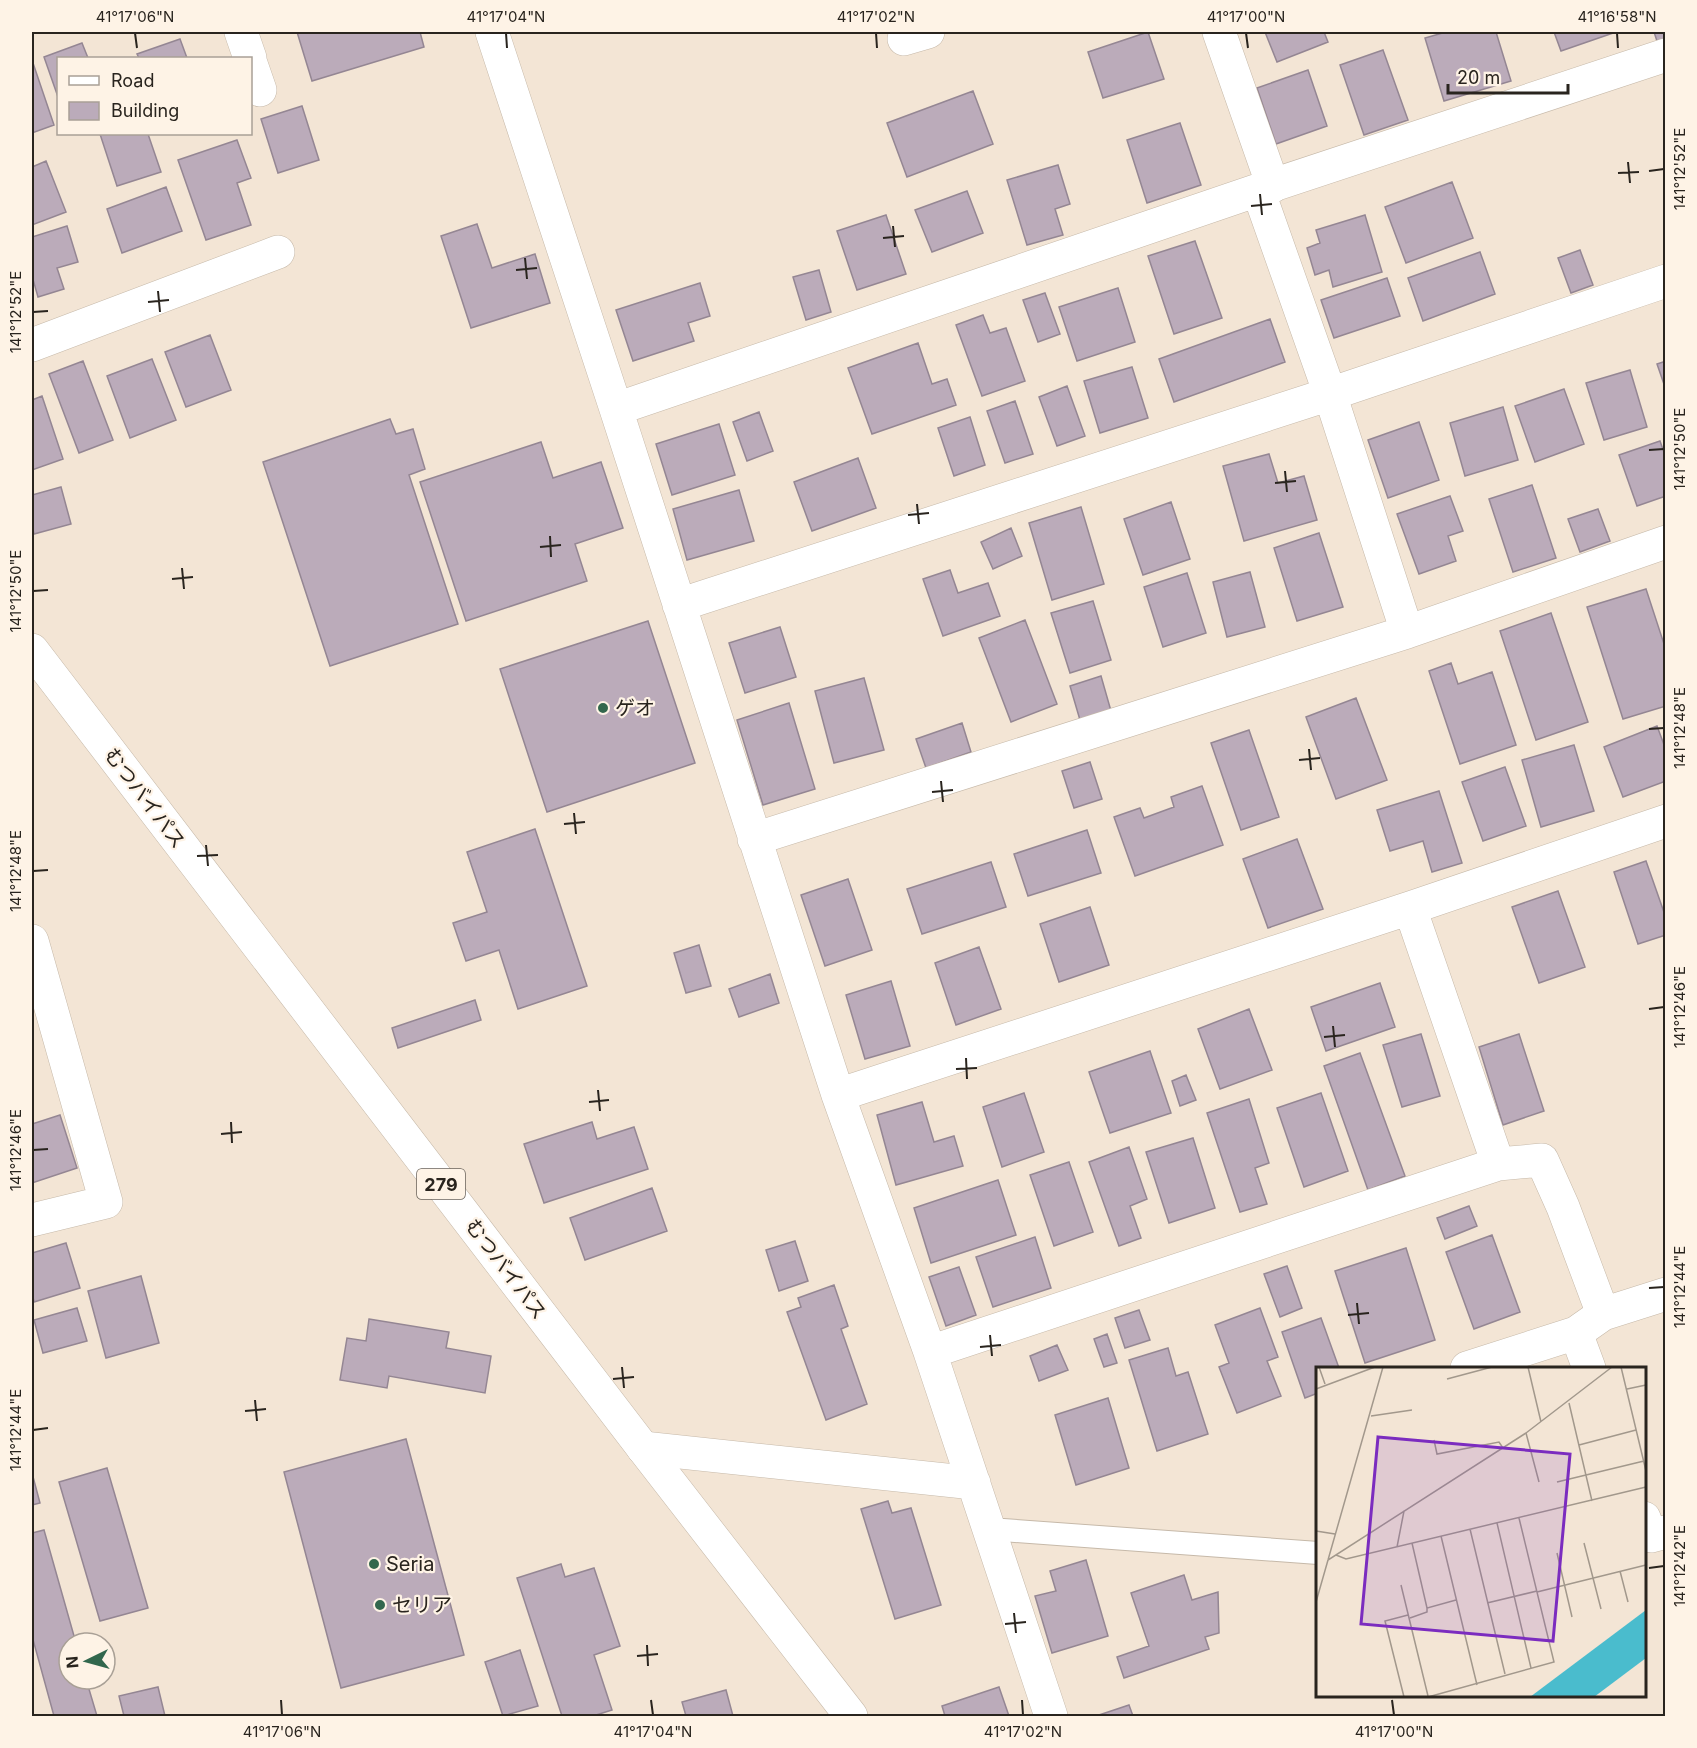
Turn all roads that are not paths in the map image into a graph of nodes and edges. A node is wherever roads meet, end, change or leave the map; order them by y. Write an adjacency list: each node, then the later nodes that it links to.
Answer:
1 (241, 32): 5 (main road)
2 (492, 32): 11 (main road)
3 (1219, 32): 6 (main road)
4 (1665, 55): 6 (main road)
5 (249, 57)
6 (1266, 188): 10 (main road); 11 (main road)
7 (278, 252): 9 (main road)
8 (1665, 281): 10 (main road)
9 (32, 345)
10 (1330, 394): 13 (main road); 14 (main road)
11 (616, 409): 13 (main road)
12 (1665, 542): 14 (main road)
13 (679, 605): 17 (main road)
14 (1407, 632): 17 (main road)
15 (32, 650): 29 (main road, むつバイパス / 279)
16 (1665, 821): 18 (main road)
17 (754, 839): 20 (main road)
18 (1410, 908): 20 (main road); 21 (main road)
19 (32, 940): 22 (main road)
20 (837, 1095): 26 (main road)
21 (1498, 1164): 24 (main road); 26 (main road)
22 (32, 1220)
23 (1665, 1294): 24 (main road)
24 (1603, 1314): 25 (main road)
25 (1576, 1333): 27 (main road); 28 (main road)
26 (930, 1352): 30 (main road)
27 (1470, 1367)
28 (1589, 1367)
29 (643, 1448): 30 (main road); 35 (main road, むつバイパス / 279)
30 (974, 1483): 32 (main road)
31 (1646, 1522): 33 (main road)
32 (989, 1528): 34 (lane); 36 (main road)
33 (1665, 1532)
34 (1316, 1553)
35 (851, 1716)
36 (1051, 1716)

